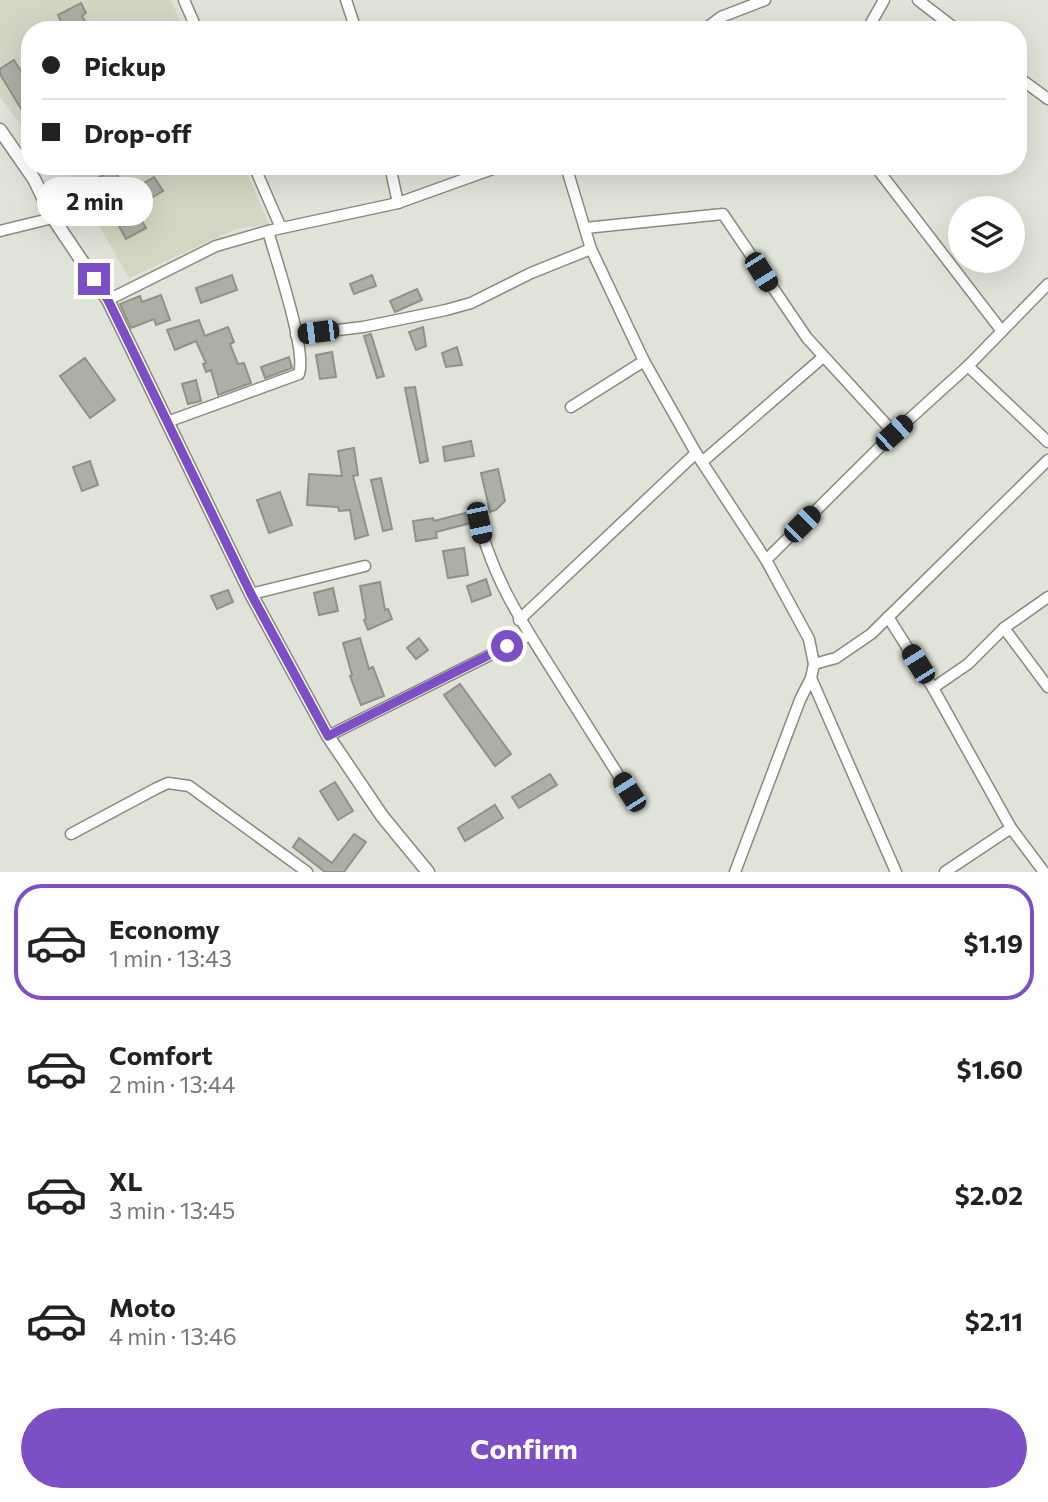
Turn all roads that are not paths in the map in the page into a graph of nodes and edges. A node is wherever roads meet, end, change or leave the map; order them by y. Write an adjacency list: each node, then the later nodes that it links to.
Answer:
1 (346, 0): 7 (street)
2 (765, 0): 8 (street)
3 (884, 0): 9 (street)
4 (918, 0): 10 (street)
5 (186, 1): 6 (street)
6 (194, 21)
7 (353, 21)
8 (716, 21)
9 (872, 21)
10 (945, 21)
11 (1027, 84): 12 (street)
12 (1048, 99)
13 (0, 130): 14 (main road)
14 (21, 160)
15 (31, 175): 22 (main road)
16 (258, 175): 23 (street)
17 (392, 175): 21 (street)
18 (476, 175): 21 (street)
19 (569, 175): 24 (street)
20 (882, 175): 30 (street)
21 (398, 203): 23 (street)
22 (52, 218): 25 (street); 29 (main road)
23 (281, 228): 26 (street)
24 (585, 228): 27 (street); 32 (street)
25 (0, 231)
26 (268, 231): 29 (street); 31 (street)
27 (591, 249): 31 (street); 33 (street)
28 (1048, 284): 30 (street)
29 (108, 300): 36 (main road)
30 (1001, 330): 34 (street)
31 (296, 335): 36 (street)
32 (822, 358): 37 (street); 39 (street)
33 (644, 361): 35 (street); 39 (street)
34 (968, 366): 37 (street); 38 (street)
35 (571, 407)
36 (167, 422): 44 (main road)
37 (894, 433): 42 (street)
38 (1048, 442)
39 (699, 458): 42 (street); 47 (street)
40 (1048, 461): 46 (street)
41 (476, 508): 47 (street)
42 (765, 560): 50 (street)
43 (365, 566): 44 (street)
44 (251, 594): 54 (main road)
45 (1048, 597): 48 (street)
46 (888, 617): 50 (street); 53 (street)
47 (519, 620): 49 (street)
48 (1004, 628): 52 (street); 53 (street)
49 (530, 635): 54 (street); 55 (street)
50 (814, 664): 51 (street)
51 (811, 678): 60 (street); 61 (street)
52 (1048, 687)
53 (933, 688): 56 (street)
54 (328, 736): 59 (main road)
55 (629, 792)
56 (1011, 828): 62 (street); 63 (street)
57 (71, 834): 58 (street)
58 (307, 872)
59 (428, 872)
60 (735, 872)
61 (896, 872)
62 (945, 872)
63 (1044, 872)

